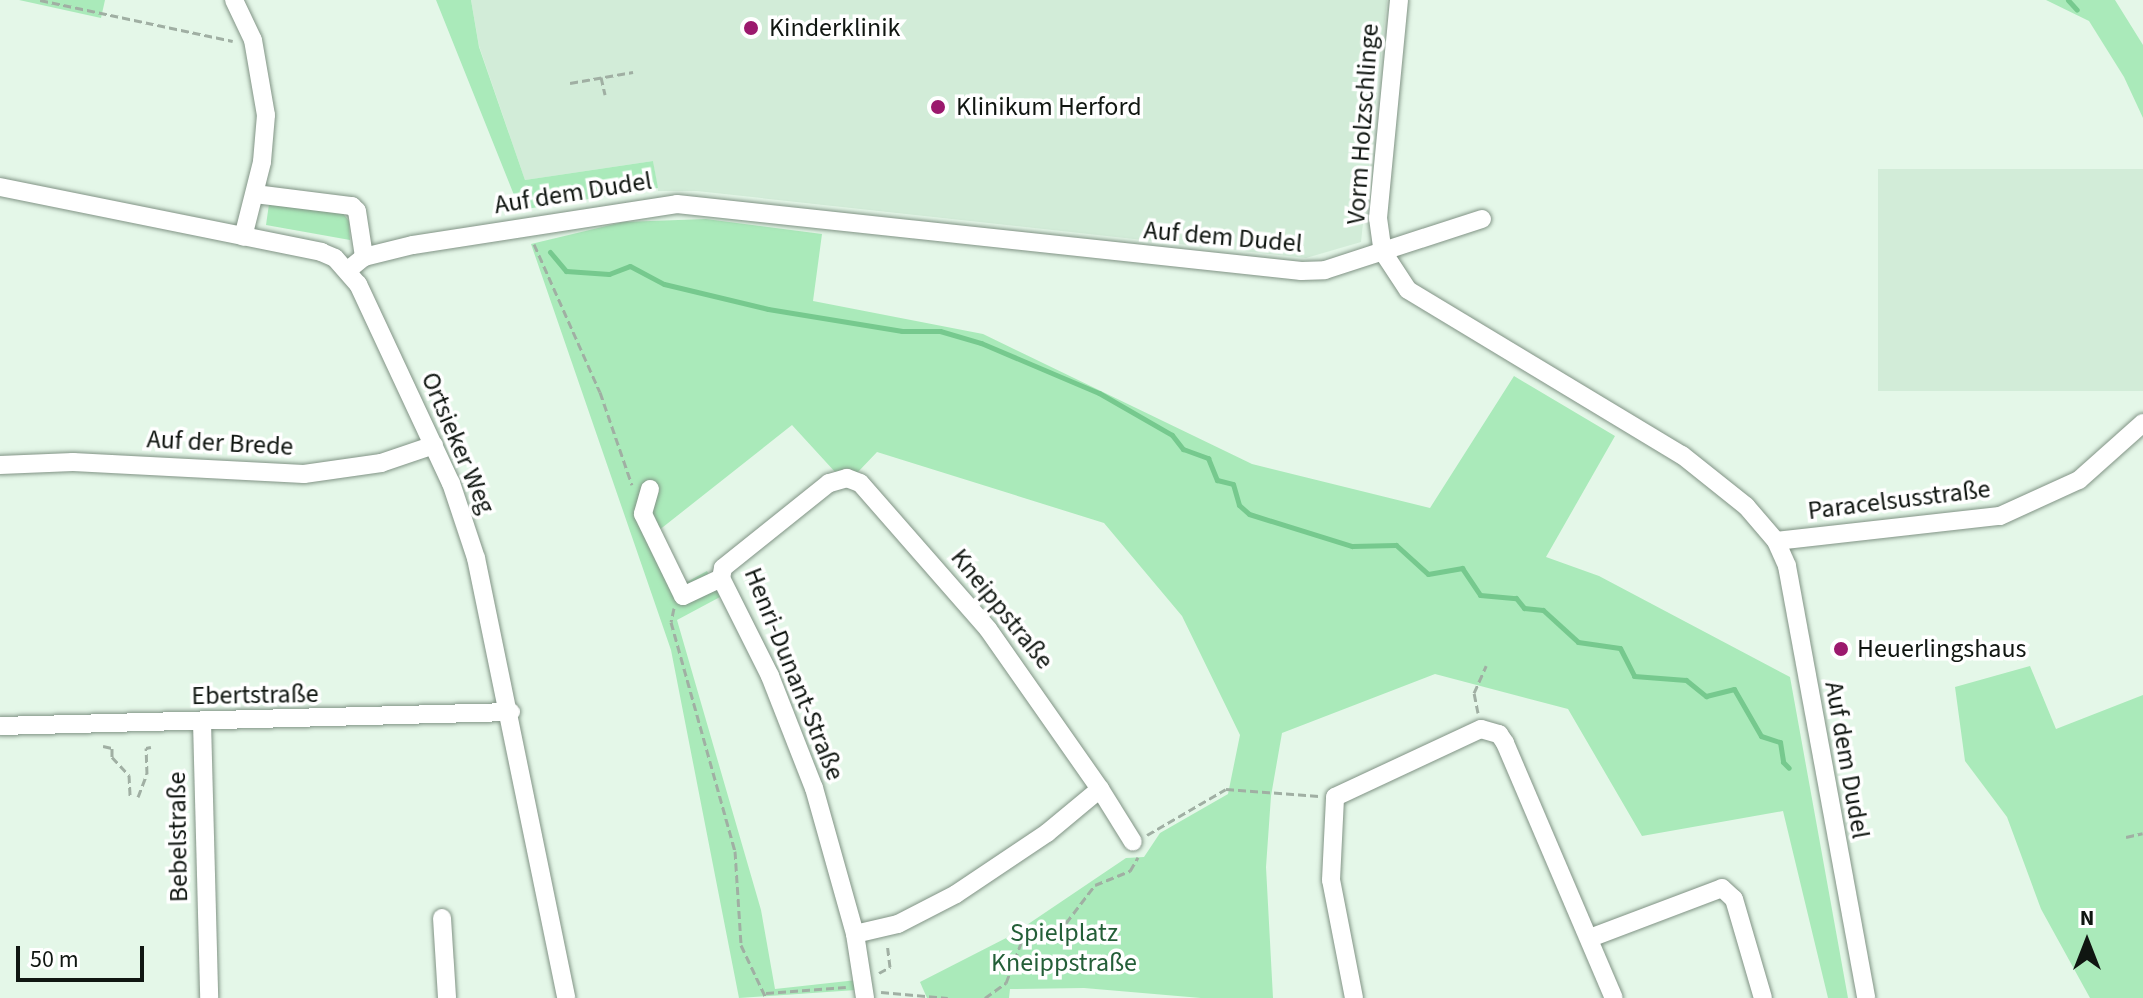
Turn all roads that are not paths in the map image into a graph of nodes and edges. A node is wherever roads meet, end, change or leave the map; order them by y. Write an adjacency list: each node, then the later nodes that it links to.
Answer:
1 (234, 0): 4 (street)
2 (1399, 0): 7 (street, Vorm Holzschlinge)
3 (0, 187): 6 (street)
4 (255, 194): 6 (street); 8 (street)
5 (1482, 219): 7 (street)
6 (243, 237): 9 (street)
7 (1383, 252): 8 (street, Auf dem Dudel); 15 (street, Auf dem Dudel)
8 (364, 257): 9 (street, Auf dem Dudel)
9 (348, 270): 11 (street, Ortsieker Weg)
10 (2143, 423): 15 (street, Paracelsusstraße)
11 (434, 445): 12 (street, Auf der Brede); 17 (street, Ortsieker Weg)
12 (0, 465)
13 (847, 478): 16 (street, Henri-Dunant-Straße); 20 (street, Kneippstraße)
14 (650, 489): 16 (street)
15 (1776, 541): 32 (street, Auf dem Dudel)
16 (721, 578): 23 (street, Henri-Dunant-Straße)
17 (511, 712): 18 (street, Ebertstraße); 28 (street, Ortsieker Weg)
18 (202, 722): 19 (street, Ebertstraße); 26 (street, Bebelstraße)
19 (0, 726)
20 (1100, 789): 21 (street, Kneippstraße); 23 (street)
21 (1133, 842)
22 (442, 918): 27 (street)
23 (855, 934): 25 (street, Henri-Dunant-Straße)
24 (1590, 938): 29 (street); 30 (street); 31 (street)
25 (864, 987)
26 (209, 998)
27 (447, 998)
28 (566, 998)
29 (1354, 998)
30 (1614, 998)
31 (1763, 998)
32 (1866, 998)

